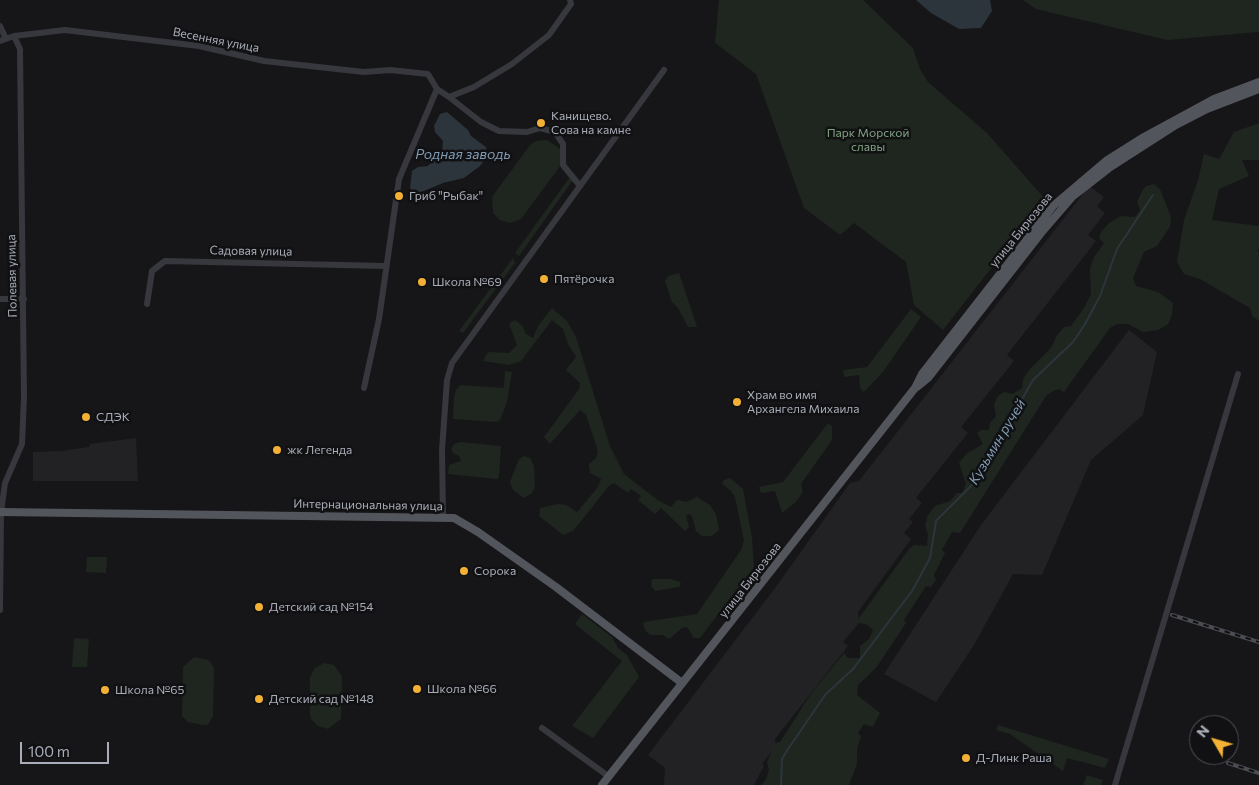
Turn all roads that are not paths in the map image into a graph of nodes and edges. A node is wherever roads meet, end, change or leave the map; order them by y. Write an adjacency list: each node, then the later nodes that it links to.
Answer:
1 (570, 0): 9 (street)
2 (0, 26): 4 (street)
3 (14, 36): 4 (street, Весенняя улица); 7 (street, Весенняя улица); 13 (street, Полевая улица)
4 (3, 40)
5 (664, 70): 10 (street)
6 (1259, 82): 17 (main road, улица Бирюзова)
7 (437, 89): 9 (street); 11 (street)
8 (1259, 89): 17 (main road, улица Бирюзова)
9 (448, 97): 10 (street)
10 (580, 186): 19 (street)
11 (386, 266): 14 (street, Садовая улица); 16 (street)
12 (0, 299): 13 (street)
13 (24, 299): 18 (street, Полевая улица)
14 (147, 304)
15 (1238, 374): 25 (street)
16 (364, 388)
17 (915, 388): 21 (main road, улица Бирюзова)
18 (1, 512): 19 (main road, Интернациональная улица); 20 (street, Полевая улица)
19 (443, 516): 21 (main road, Интернациональная улица)
20 (0, 610)
21 (682, 683): 23 (main road, улица Бирюзова)
22 (542, 728): 23 (street)
23 (608, 776): 24 (main road, улица Бирюзова)
24 (602, 785)
25 (1115, 785)

